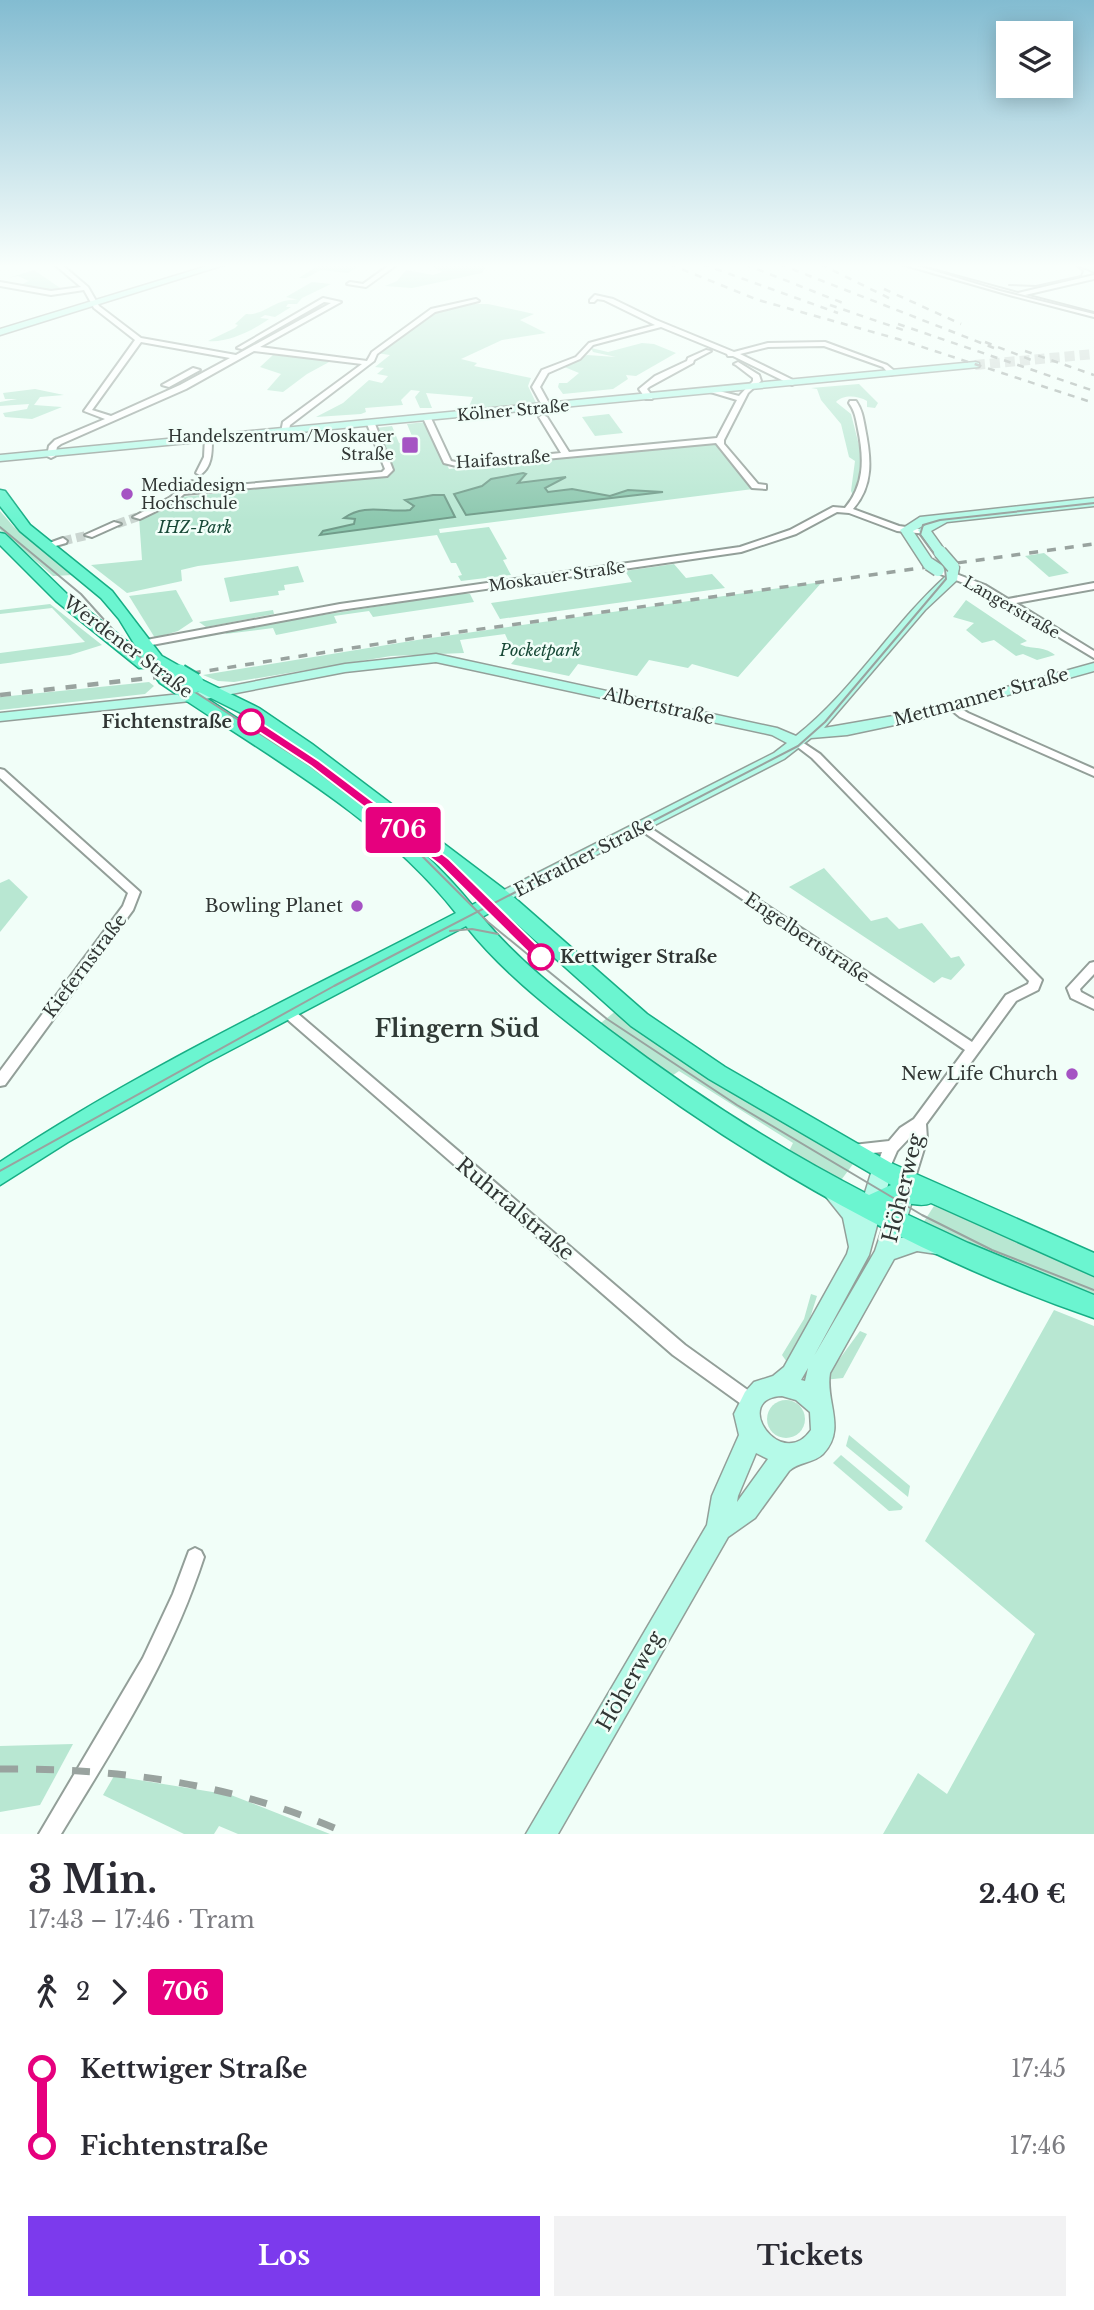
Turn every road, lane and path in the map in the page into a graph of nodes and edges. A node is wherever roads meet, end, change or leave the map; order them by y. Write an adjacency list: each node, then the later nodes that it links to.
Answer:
1 (132, 350): 30 (street)
2 (195, 350): 13 (street)
3 (236, 350): 13 (street)
4 (255, 350): 15 (street)
5 (261, 350): 16 (street)
6 (379, 350): 16 (street)
7 (586, 350): 28 (street)
8 (705, 350): 12 (street)
9 (711, 350): 14 (street)
10 (750, 350): 14 (street)
11 (843, 350): 19 (street)
12 (708, 351): 14 (street); 25 (street)
13 (226, 355): 15 (street); 23 (street)
14 (726, 356): 17 (street); 20 (street)
15 (239, 358): 23 (street)
16 (369, 363): 32 (street)
17 (738, 364): 21 (street); 22 (street)
18 (975, 365): 19 (street, Kölner Straße)
19 (892, 373): 20 (street, Kölner Straße)
20 (792, 383): 21 (street, Kölner Straße)
21 (779, 384): 22 (street, Kölner Straße)
22 (750, 387): 24 (street, Kölner Straße); 26 (street)
23 (177, 389): 30 (street)
24 (711, 391): 25 (street, Kölner Straße); 26 (street)
25 (649, 397): 28 (street, Kölner Straße)
26 (742, 399): 34 (street)
27 (853, 402): 45 (street)
28 (542, 411): 29 (street, Kölner Straße); 35 (street, Haifastraße)
29 (426, 418): 31 (street, Kölner Straße); 35 (street, Haifastraße)
30 (113, 419): 36 (street)
31 (371, 424): 32 (street, Kölner Straße); 42 (street)
32 (285, 432): 33 (street, Kölner Straße)
33 (208, 439): 36 (street, Kölner Straße); 39 (street)
34 (720, 440): 35 (street, Haifastraße); 41 (street)
35 (566, 454)
36 (51, 456): 37 (street, Kölner Straße); 38 (street, Kölner Straße)
37 (0, 458)
38 (0, 464)
39 (200, 473)
40 (192, 483): 42 (street)
41 (763, 487)
42 (182, 492): 46 (street)
43 (0, 494): 54 (main road, Werdener Straße)
44 (1094, 502): 47 (street)
45 (847, 510): 49 (street); 63 (street, Moskauer Straße)
46 (137, 517)
47 (954, 517): 49 (street); 50 (street)
48 (117, 524): 51 (street)
49 (906, 530): 50 (street); 56 (street)
50 (924, 532): 58 (street, bridge)
51 (89, 535)
52 (0, 537): 55 (main road, Werdener Straße)
53 (63, 541): 54 (street)
54 (45, 546): 57 (main road, Werdener Straße)
55 (15, 552): 57 (main road); 60 (main road, Werdener Straße)
56 (930, 565): 58 (street, Langerstraße); 62 (street, Erkrather Straße)
57 (79, 571): 66 (main road, Werdener Straße)
58 (953, 571): 61 (street, Langerstraße); 62 (street, Erkrather Straße)
59 (1094, 586): 61 (street)
60 (62, 598): 66 (main road, Werdener Straße); 66 (main road)
61 (1008, 602): 64 (street, Langerstraße)
62 (920, 607): 71 (street, Erkrather Straße)
63 (180, 638): 66 (street, Moskauer Straße); 66 (street, Moskauer Straße)
64 (1094, 655)
65 (1094, 667): 70 (street, Mettmanner Straße)
66 (163, 669): 68 (main road, Werdener Straße); 69 (street); 69 (street); 79 (main road, Werdener Straße)
67 (275, 682): 68 (street, Albertstraße); 72 (street); 75 (street, Albertstraße)
68 (217, 693): 72 (main road, Werdener Straße)
69 (140, 702): 73 (street)
70 (950, 705): 74 (street, Mettmanner Straße); 77 (street)
71 (836, 707): 74 (street); 75 (street, Erkrather Straße)
72 (253, 712): 80 (main road, Werdener Straße)
73 (0, 717)
74 (867, 726): 75 (street, Mettmanner Straße)
75 (805, 738): 78 (street, Erkrather Straße); 84 (street, Albertstraße)
76 (0, 772): 88 (street, Kiefernstraße)
77 (1094, 773)
78 (642, 827): 80 (street, Erkrather Straße); 87 (street, Engelbertstraße)
79 (401, 845): 80 (main road, Werdener Straße); 81 (main road, Werdener Straße)
80 (502, 898): 81 (main road, Erkrather Straße); 83 (main road)
81 (469, 915): 83 (main road); 86 (main road, Erkrather Straße); 95 (main road)
82 (1094, 967): 85 (street)
83 (580, 970): 91 (main road)
84 (1033, 981): 87 (street, Höherweg)
85 (1094, 1004)
86 (285, 1010): 90 (main road, Erkrather Straße); 103 (street, Ruhrtalstraße)
87 (973, 1049): 89 (street, Höherweg)
88 (0, 1081)
89 (919, 1124): 91 (street, Höherweg); 94 (street, Höherweg)
90 (59, 1135): 92 (main road, Erkrather Straße); 93 (main road, Erkrather Straße)
91 (886, 1158): 94 (main road); 96 (street, Höherweg)
92 (0, 1159)
93 (0, 1175)
94 (905, 1186): 96 (main road); 100 (main road)
95 (831, 1190): 96 (main road); 99 (street, Höherweg)
96 (883, 1215): 97 (main road); 98 (street, Höherweg); 99 (street, Höherweg)
97 (942, 1246): 98 (street, Höherweg); 101 (main road)
98 (886, 1253): 104 (street, Höherweg)
99 (858, 1255): 102 (street, Höherweg)
100 (1094, 1265)
101 (1094, 1307)
102 (778, 1386): 103 (street, Höherweg); 104 (street)
103 (750, 1401): 105 (street, Höherweg)
104 (818, 1404): 106 (street, Höherweg)
105 (752, 1434): 106 (street); 107 (street, Höherweg)
106 (790, 1454): 107 (street, Höherweg)
107 (719, 1528): 110 (street, Höherweg)
108 (195, 1557): 109 (street)
109 (49, 1834)
110 (541, 1834)

